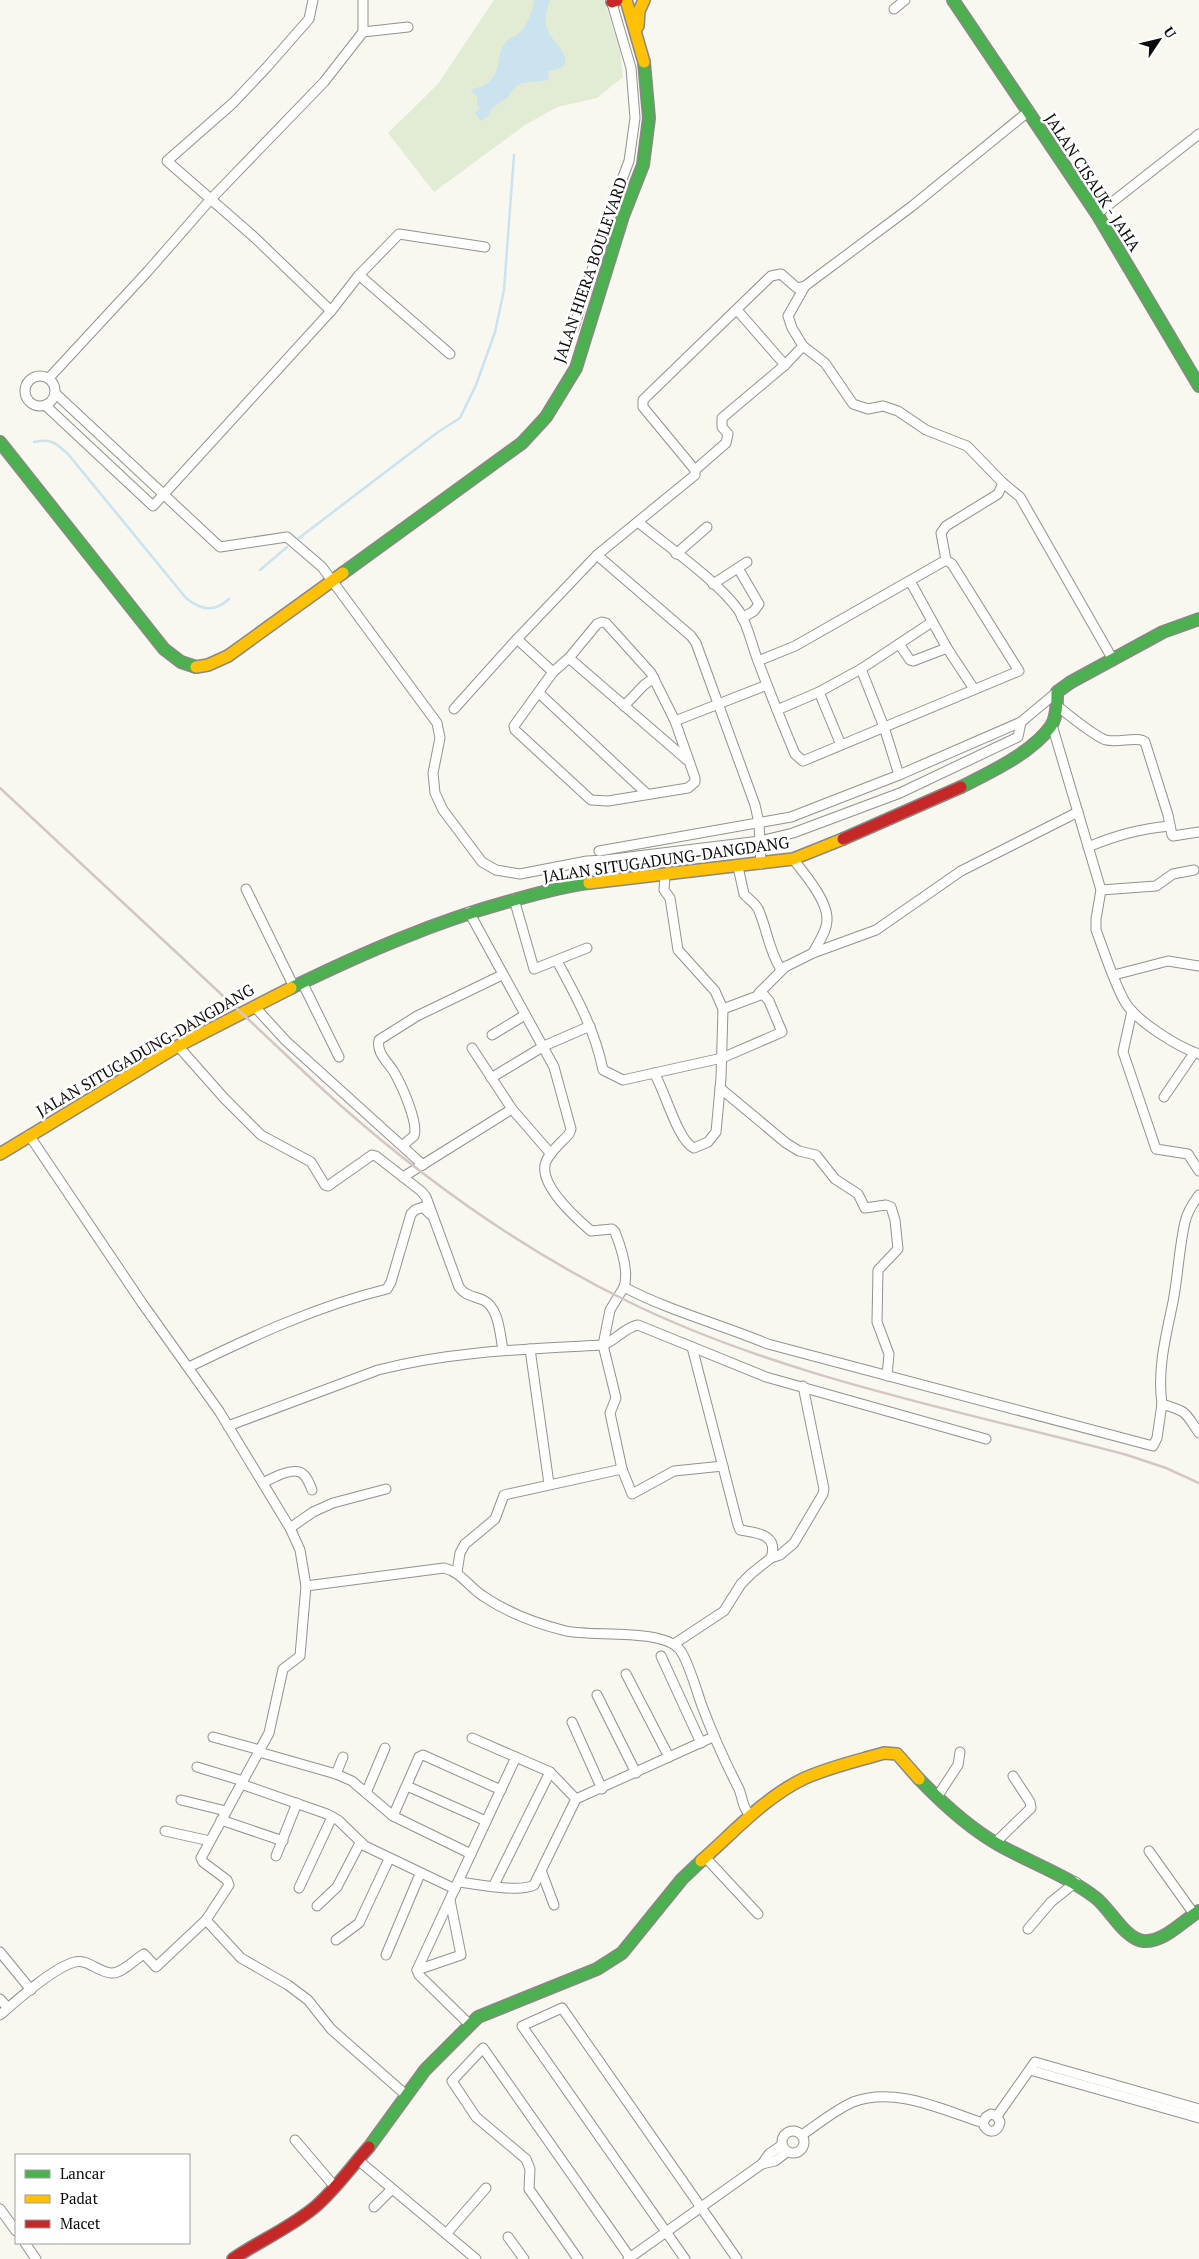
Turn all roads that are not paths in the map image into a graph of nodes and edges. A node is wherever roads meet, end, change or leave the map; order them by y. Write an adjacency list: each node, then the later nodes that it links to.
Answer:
1 (313, 0): 14 (street)
2 (363, 0): 10 (street)
3 (626, 0): 11 (street, JALAN HIERA BOULEVARD)
4 (644, 0): 11 (street)
5 (905, 0): 8 (street)
6 (953, 0): 12 (street, JALAN CISAUK - JAHA)
7 (614, 1): 15 (street, JALAN HIERA BOULEVARD)
8 (894, 9)
9 (408, 27): 10 (street)
10 (363, 32): 14 (street)
11 (638, 39): 17 (street, JALAN HIERA BOULEVARD)
12 (1029, 111): 16 (street, JALAN CISAUK - JAHA); 20 (street)
13 (1199, 134): 16 (street)
14 (210, 200): 22 (street); 27 (street)
15 (610, 211): 17 (street); 23 (street, JALAN HIERA BOULEVARD)
16 (1098, 214): 28 (street, JALAN CISAUK - JAHA)
17 (623, 216): 42 (street, JALAN HIERA BOULEVARD)
18 (485, 247): 19 (street)
19 (359, 275): 22 (street); 25 (street)
20 (805, 286): 21 (street); 24 (street)
21 (737, 310): 26 (street); 32 (street)
22 (331, 311): 34 (street)
23 (574, 328)
24 (803, 346): 26 (street); 33 (street)
25 (450, 354)
26 (785, 364): 32 (street)
27 (49, 378): 29 (street); 30 (street)
28 (1199, 386)
29 (55, 394): 30 (street); 34 (street)
30 (45, 405): 34 (street)
31 (0, 442): 42 (street, JALAN HIERA BOULEVARD)
32 (695, 470): 35 (street)
33 (1003, 483): 39 (street); 52 (street)
34 (163, 495): 42 (street)
35 (638, 522): 37 (street); 38 (street)
36 (707, 527): 37 (street)
37 (676, 554): 44 (street)
38 (597, 555): 48 (street); 62 (street)
39 (946, 560): 43 (street); 58 (street)
40 (747, 562): 41 (street)
41 (738, 568): 44 (street); 45 (street)
42 (332, 580): 82 (street)
43 (910, 581): 47 (street); 53 (street)
44 (713, 584): 45 (street)
45 (742, 618): 53 (street)
46 (1199, 619): 52 (street)
47 (932, 622): 49 (street); 50 (street)
48 (516, 639): 55 (street); 65 (street)
49 (899, 644): 50 (street); 54 (street)
50 (947, 648): 58 (street)
51 (568, 658): 55 (street); 56 (street); 63 (street)
52 (1112, 658): 60 (street)
53 (758, 661): 57 (street)
54 (862, 669): 59 (street); 70 (street)
55 (553, 672): 61 (street)
56 (654, 678): 63 (street); 67 (street)
57 (767, 685): 62 (street); 66 (street)
58 (974, 690): 70 (street)
59 (819, 692): 66 (street); 73 (street)
60 (1057, 692): 64 (street); 68 (street)
61 (539, 693): 77 (street); 77 (street)
62 (718, 702): 67 (street); 79 (street)
63 (624, 706): 75 (street)
64 (1057, 706): 69 (street); 80 (street)
65 (454, 709)
66 (777, 710): 73 (street)
67 (675, 721): 75 (street)
68 (1021, 722): 71 (street); 72 (street)
69 (1052, 725): 74 (street, JALAN SITUGADUNG-DANGDANG); 78 (street)
70 (884, 727): 73 (street); 76 (street)
71 (1011, 727): 72 (street); 76 (street)
72 (1018, 737): 74 (street); 82 (street)
73 (841, 745)
74 (1025, 750): 85 (street, JALAN SITUGADUNG-DANGDANG)
75 (687, 760): 77 (street)
76 (899, 775): 79 (street)
77 (647, 794)
78 (1078, 812): 83 (street); 95 (street)
79 (759, 823): 82 (street); 84 (street)
80 (1170, 826): 81 (street); 83 (street)
81 (1199, 832)
82 (760, 841): 86 (street)
83 (1088, 847): 91 (street)
84 (599, 851)
85 (793, 858): 86 (street, JALAN SITUGADUNG-DANGDANG); 95 (street)
86 (761, 864): 87 (street, JALAN SITUGADUNG-DANGDANG)
87 (738, 868): 89 (street, JALAN SITUGADUNG-DANGDANG); 97 (street)
88 (1194, 870): 91 (street)
89 (665, 876): 92 (street, JALAN SITUGADUNG-DANGDANG); 104 (street)
90 (246, 889): 101 (street)
91 (1102, 890): 100 (street)
92 (514, 899): 93 (street, JALAN SITUGADUNG-DANGDANG); 96 (street)
93 (469, 912): 99 (street); 101 (street, JALAN SITUGADUNG-DANGDANG)
94 (588, 948): 96 (street)
95 (813, 952): 97 (street)
96 (557, 961): 107 (street)
97 (786, 966): 102 (street)
98 (1199, 966): 100 (street)
99 (502, 975): 106 (street); 121 (street)
100 (1114, 975): 105 (street)
101 (298, 985): 103 (street, JALAN SITUGADUNG-DANGDANG); 113 (street)
102 (759, 993): 104 (street); 114 (street)
103 (254, 1006): 109 (street, JALAN SITUGADUNG-DANGDANG); 121 (street)
104 (723, 1009): 114 (street)
105 (1132, 1011): 112 (street); 125 (street)
106 (525, 1015): 108 (street); 110 (street)
107 (590, 1026): 110 (street); 115 (street)
108 (492, 1035)
109 (178, 1046): 120 (street, JALAN SITUGADUNG-DANGDANG); 126 (street)
110 (544, 1046): 116 (street); 123 (street)
111 (472, 1048): 116 (street)
112 (1196, 1054): 118 (street)
113 (338, 1057)
114 (722, 1058): 115 (street); 117 (street)
115 (654, 1073): 117 (street)
116 (491, 1078): 119 (street)
117 (720, 1088): 135 (street)
118 (1164, 1097)
119 (512, 1109): 123 (street); 124 (street)
120 (29, 1135): 122 (street, JALAN SITUGADUNG-DANGDANG); 134 (street)
121 (404, 1145): 124 (street)
122 (0, 1154)
123 (551, 1154): 129 (street)
124 (423, 1165): 126 (street)
125 (1199, 1171)
126 (403, 1177): 128 (street)
127 (1199, 1195): 137 (street)
128 (432, 1216): 133 (street); 134 (street)
129 (624, 1287): 130 (street); 135 (street)
130 (603, 1345): 131 (street); 132 (street); 142 (street)
131 (692, 1346): 136 (street); 141 (street)
132 (530, 1349): 133 (street); 144 (street)
133 (503, 1350): 138 (street)
134 (189, 1366): 138 (street)
135 (887, 1376): 137 (street)
136 (803, 1386): 140 (street); 148 (street)
137 (1162, 1404): 139 (street)
138 (228, 1426): 143 (street)
139 (1199, 1433)
140 (986, 1439)
141 (723, 1466): 142 (street); 148 (street)
142 (622, 1469): 144 (street)
143 (263, 1483): 146 (street); 147 (street)
144 (548, 1484): 149 (street)
145 (386, 1489): 147 (street)
146 (312, 1490)
147 (290, 1528): 150 (street)
148 (771, 1558): 151 (street)
149 (457, 1572): 150 (street); 151 (street)
150 (306, 1586): 161 (street)
151 (674, 1644): 157 (street)
152 (661, 1656): 159 (street)
153 (626, 1674): 165 (street)
154 (597, 1695): 168 (street)
155 (572, 1722): 173 (street)
156 (213, 1737): 161 (street)
157 (714, 1737): 159 (street); 182 (street)
158 (472, 1738): 164 (street)
159 (701, 1743): 165 (street)
160 (385, 1748): 175 (street)
161 (259, 1751): 169 (street); 171 (street)
162 (960, 1752): 176 (street)
163 (343, 1757): 169 (street)
164 (516, 1757): 167 (street); 174 (street)
165 (669, 1757): 168 (street)
166 (197, 1767): 171 (street)
167 (550, 1772): 178 (street); 199 (street)
168 (636, 1773): 173 (street)
169 (336, 1774): 175 (street)
170 (1013, 1776): 190 (street)
171 (242, 1783): 179 (street); 180 (street)
172 (407, 1786): 174 (street); 181 (street); 185 (street)
173 (602, 1789): 178 (street)
174 (501, 1790): 185 (street)
175 (366, 1793): 181 (street)
176 (937, 1797): 182 (street); 190 (street)
177 (181, 1800): 180 (street)
178 (576, 1800): 196 (street)
179 (297, 1803): 183 (street); 188 (street)
180 (226, 1811): 184 (street)
181 (393, 1816): 192 (street)
182 (751, 1816): 194 (street)
183 (332, 1817): 189 (street); 201 (street)
184 (221, 1820): 187 (street); 188 (street)
185 (486, 1822): 192 (street)
186 (165, 1831): 187 (street)
187 (210, 1841): 207 (street)
188 (282, 1841): 193 (street)
189 (360, 1842): 195 (street); 204 (street)
190 (996, 1842): 198 (street)
191 (1149, 1851): 205 (street)
192 (471, 1854): 200 (street)
193 (276, 1856)
194 (705, 1857): 206 (street); 217 (street)
195 (389, 1859): 197 (street); 209 (street)
196 (542, 1873): 199 (street); 203 (street)
197 (420, 1874): 200 (street); 211 (street)
198 (1076, 1882): 205 (street); 208 (street)
199 (494, 1885): 200 (street)
200 (457, 1886): 202 (street)
201 (299, 1888)
202 (450, 1900): 212 (street); 212 (street)
203 (554, 1905)
204 (317, 1906)
205 (1196, 1913)
206 (758, 1914)
207 (206, 1920): 213 (street); 219 (street)
208 (1028, 1928)
209 (336, 1940)
210 (0, 1952): 213 (street)
211 (386, 1955)
212 (418, 1970): 217 (street)
213 (31, 1990): 215 (street)
214 (0, 1999): 215 (street)
215 (8, 2008): 216 (street)
216 (0, 2015)
217 (469, 2024): 219 (street)
218 (1033, 2066): 220 (street); 221 (street); 222 (street)
219 (406, 2095): 227 (street)
220 (1199, 2109)
221 (997, 2116): 223 (street); 223 (street)
222 (1199, 2118)
223 (983, 2123): 224 (street)
224 (802, 2136): 226 (street); 226 (street)
225 (295, 2140): 228 (street)
226 (784, 2148): 232 (street)
227 (358, 2160): 228 (street); 230 (street)
228 (334, 2187): 241 (street)
229 (486, 2188): 236 (street)
230 (392, 2189): 231 (street); 236 (street)
231 (374, 2207)
232 (701, 2207): 235 (street); 235 (street); 246 (street)
233 (0, 2209): 234 (street)
234 (15, 2230)
235 (666, 2232): 239 (street); 245 (street)
236 (446, 2234): 242 (street)
237 (508, 2237): 243 (street)
238 (26, 2244): 240 (street)
239 (629, 2258): 244 (street)
240 (36, 2259)
241 (233, 2259)
242 (476, 2259)
243 (524, 2259)
244 (578, 2259)
245 (685, 2259)
246 (737, 2259)

